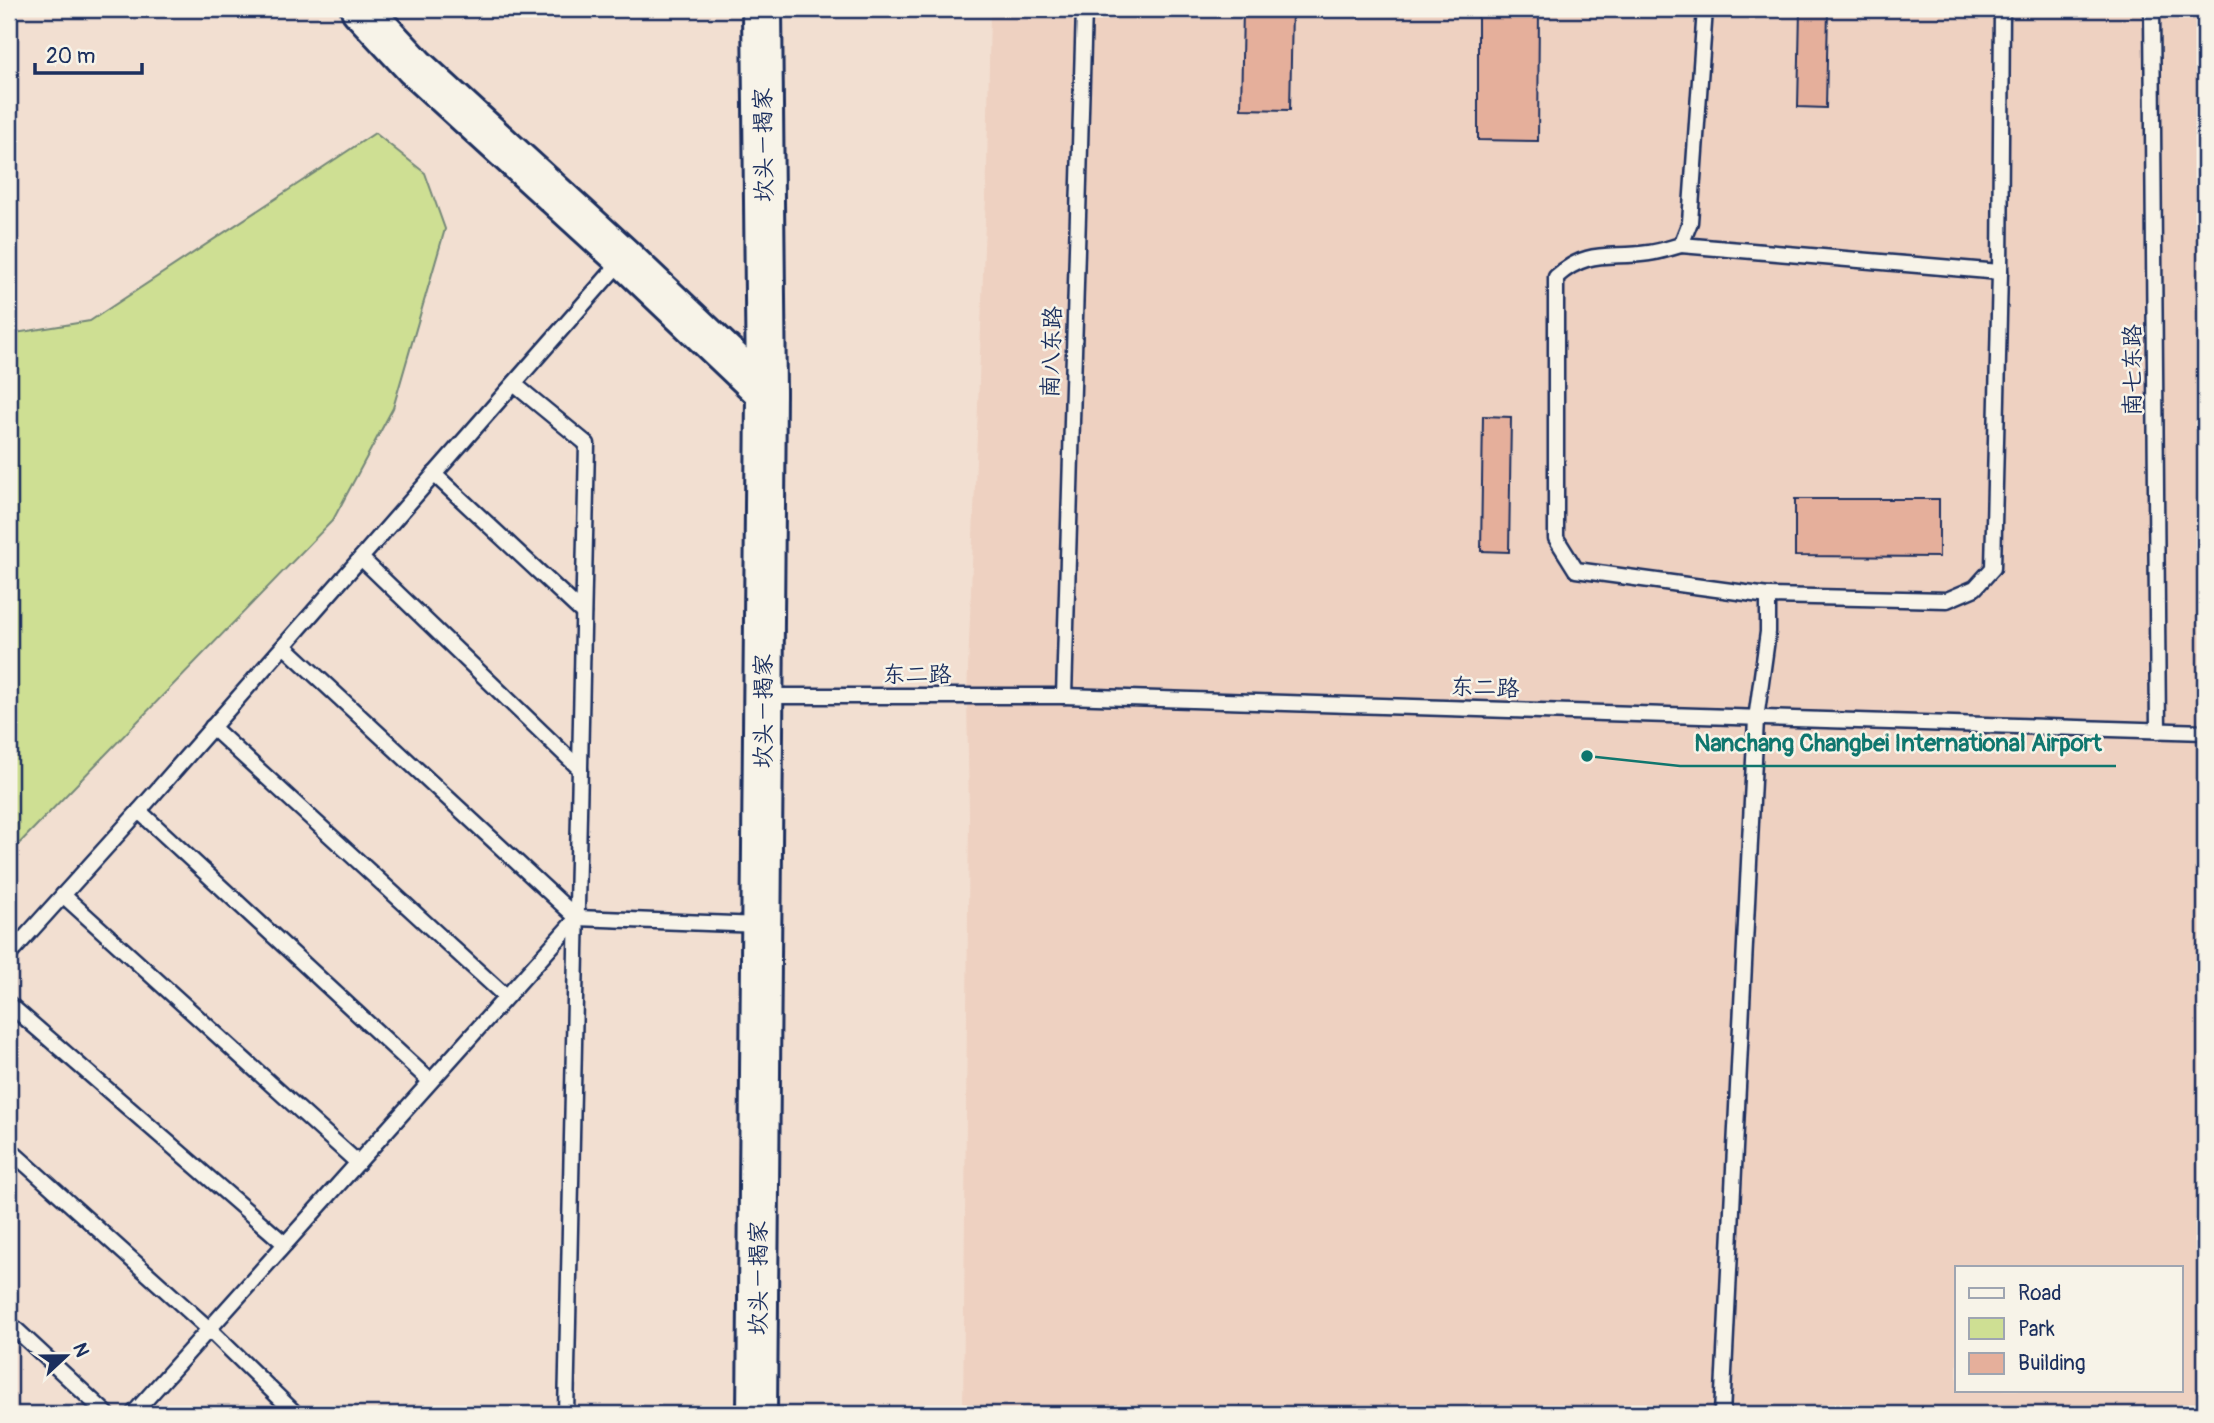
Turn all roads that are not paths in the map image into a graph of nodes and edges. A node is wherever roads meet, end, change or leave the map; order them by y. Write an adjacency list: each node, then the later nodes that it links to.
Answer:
1 (361, 9): 8 (main road)
2 (762, 9): 11 (main road, 坎头－揭家)
3 (1084, 9): 18 (lane, 南八东路)
4 (1705, 9): 7 (lane)
5 (2002, 9): 9 (lane)
6 (2152, 9): 21 (lane, 南七东路)
7 (1681, 245): 9 (lane); 14 (lane)
8 (624, 258): 10 (lane); 11 (main road)
9 (2000, 272): 14 (lane)
10 (514, 384): 12 (lane); 15 (lane)
11 (766, 393): 17 (main road, 坎头－揭家)
12 (435, 474): 13 (lane); 15 (lane)
13 (360, 558): 16 (lane); 23 (lane)
14 (1768, 596): 19 (lane)
15 (583, 613): 23 (lane)
16 (284, 646): 20 (lane); 26 (lane)
17 (763, 696): 18 (lane, 东二路); 27 (main road, 坎头－揭家)
18 (1064, 696): 19 (lane, 东二路)
19 (1756, 719): 21 (lane, 东二路); 42 (lane)
20 (212, 727): 24 (lane); 29 (lane)
21 (2158, 731): 22 (lane, 东二路)
22 (2205, 732)
23 (580, 769): 26 (lane)
24 (139, 811): 25 (lane); 31 (lane)
25 (63, 895): 28 (lane); 33 (lane)
26 (577, 918): 27 (lane); 29 (lane); 40 (lane)
27 (761, 925): 41 (main road, 坎头－揭家)
28 (9, 955)
29 (505, 996): 31 (lane)
30 (9, 1004): 34 (lane)
31 (430, 1080): 33 (lane)
32 (9, 1149): 36 (lane)
33 (358, 1163): 34 (lane)
34 (285, 1244): 36 (lane)
35 (9, 1323): 37 (lane)
36 (210, 1330): 38 (lane); 39 (lane)
37 (107, 1414)
38 (133, 1414)
39 (296, 1414)
40 (566, 1414)
41 (757, 1414)
42 (1722, 1414)

